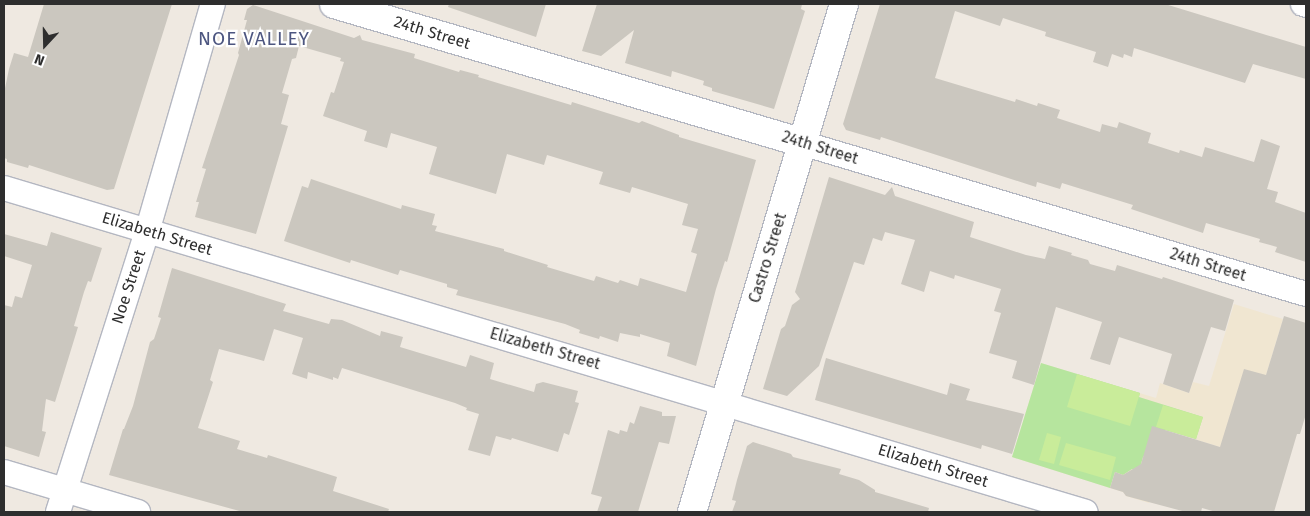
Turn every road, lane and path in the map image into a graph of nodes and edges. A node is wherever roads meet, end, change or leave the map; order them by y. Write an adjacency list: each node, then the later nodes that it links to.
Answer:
1 (213, 4): 6 (street, Noe Street)
2 (334, 4): 4 (street, 24th Street)
3 (844, 4): 4 (street, Castro Street)
4 (802, 143): 7 (street, 24th Street); 8 (street, Castro Street)
5 (4, 188): 6 (street, Elizabeth Street)
6 (147, 232): 8 (street, Elizabeth Street); 10 (street, Noe Street)
7 (1306, 294)
8 (725, 402): 12 (street, Castro Street); 13 (street, Elizabeth Street)
9 (4, 472): 10 (street)
10 (61, 501): 11 (street)
11 (138, 512)
12 (692, 512)
13 (1086, 512)

